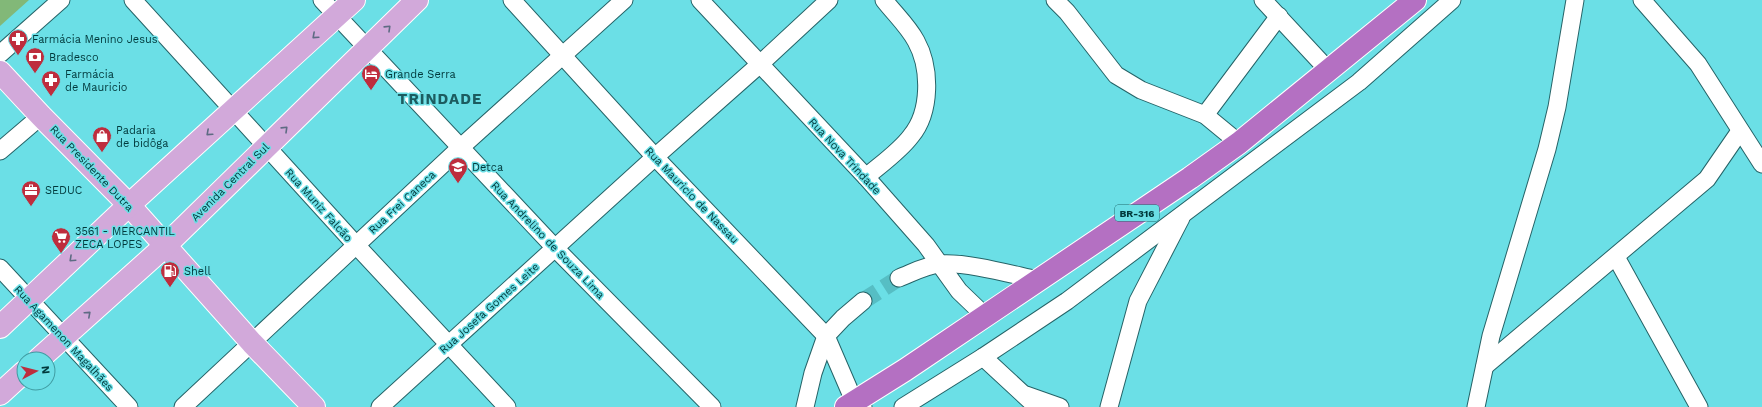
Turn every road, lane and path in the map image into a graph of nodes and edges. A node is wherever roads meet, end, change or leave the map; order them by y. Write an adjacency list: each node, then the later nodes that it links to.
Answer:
1 (61, 0): 20 (street)
2 (133, 0): 25 (street, Rua Muniz Falcão)
3 (322, 0): 17 (street, Rua Andrelino de Souza Lima)
4 (354, 0): 17 (main road)
5 (417, 0): 19 (main road, Avenida Central Sul, one-way to 5)
6 (512, 0): 21 (street, Rua Mauricio de Nassau)
7 (624, 0): 21 (street, Rua Frei Caneca)
8 (700, 0): 22 (street, Rua Nova Trindade)
9 (829, 0): 22 (street, Rua Josefa Gomes Leite)
10 (884, 0): 35 (street)
11 (1055, 0): 26 (street)
12 (1263, 0): 18 (street)
13 (1415, 0): 23 (highway, BR-316)
14 (1452, 0): 37 (street)
15 (1575, 0): 56 (street)
16 (1642, 0): 28 (street)
17 (336, 16): 19 (street, Rua Andrelino de Souza Lima); 25 (main road, one-way to 25)
18 (1279, 16): 23 (street); 26 (street)
19 (366, 49): 30 (main road, Avenida Central Sul, one-way to 19); 31 (street, Rua Andrelino de Souza Lima)
20 (0, 54)
21 (562, 56): 31 (street, Rua Frei Caneca); 33 (street, Rua Mauricio de Nassau)
22 (760, 64): 33 (street, Rua Josefa Gomes Leite); 35 (street, Rua Nova Trindade)
23 (1329, 71): 29 (highway, BR-316)
24 (0, 72): 27 (main road, Rua Presidente Dutra)
25 (234, 110): 30 (street, Rua Muniz Falcão); 36 (main road, one-way to 36)
26 (1205, 115): 29 (street)
27 (41, 116): 32 (street); 36 (main road, Rua Presidente Dutra)
28 (1740, 131): 34 (street); 41 (street)
29 (1239, 143): 45 (highway, BR-316)
30 (266, 146): 38 (street, Rua Muniz Falcão); 39 (main road, Avenida Central Sul)
31 (460, 148): 38 (street, Rua Frei Caneca); 40 (street, Rua Andrelino de Souza Lima)
32 (0, 151)
33 (655, 156): 40 (street, Rua Josefa Gomes Leite); 51 (street, Rua Mauricio de Nassau)
34 (1762, 164)
35 (866, 177): 42 (street, Rua Nova Trindade)
36 (129, 206): 39 (main road, Rua Presidente Dutra); 46 (main road, one-way to 46)
37 (1183, 213): 55 (street); 72 (street)
38 (356, 245): 52 (street, Rua Frei Caneca); 53 (street, Rua Muniz Falcão)
39 (165, 246): 50 (main road, Avenida Central Sul, one-way to 39); 52 (main road, Rua Presidente Dutra)
40 (555, 248): 53 (street, Rua Josefa Gomes Leite); 67 (street, Rua Andrelino de Souza Lima)
41 (1616, 257): 56 (street); 73 (street)
42 (939, 264): 44 (street); 45 (street); 48 (street, Rua Nova Trindade)
43 (0, 268): 46 (street, Rua Agamenon Magalhães)
44 (899, 278)
45 (1038, 280): 48 (highway, BR-316)
46 (29, 300): 49 (main road); 50 (street, Rua Agamenon Magalhães)
47 (863, 301): 51 (street)
48 (985, 316): 61 (highway, BR-316)
49 (0, 327)
50 (64, 336): 54 (main road, Avenida Central Sul); 62 (street, Rua Agamenon Magalhães)
51 (826, 336): 61 (street, Rua Mauricio de Nassau); 68 (street)
52 (252, 343): 63 (street, Rua Frei Caneca); 64 (main road, Rua Presidente Dutra)
53 (449, 344): 65 (street, Rua Josefa Gomes Leite); 66 (street, Rua Muniz Falcão)
54 (47, 351)
55 (983, 357): 59 (street); 69 (street)
56 (1486, 366): 60 (street)
57 (16, 379): 58 (main road)
58 (0, 394)
59 (1023, 394): 70 (street); 71 (street)
60 (1479, 403)
61 (854, 405)
62 (129, 407)
63 (183, 407)
64 (314, 407)
65 (380, 407)
66 (507, 407)
67 (712, 407)
68 (805, 407)
69 (903, 407)
70 (1036, 407)
71 (1060, 407)
72 (1109, 407)
73 (1699, 407)

